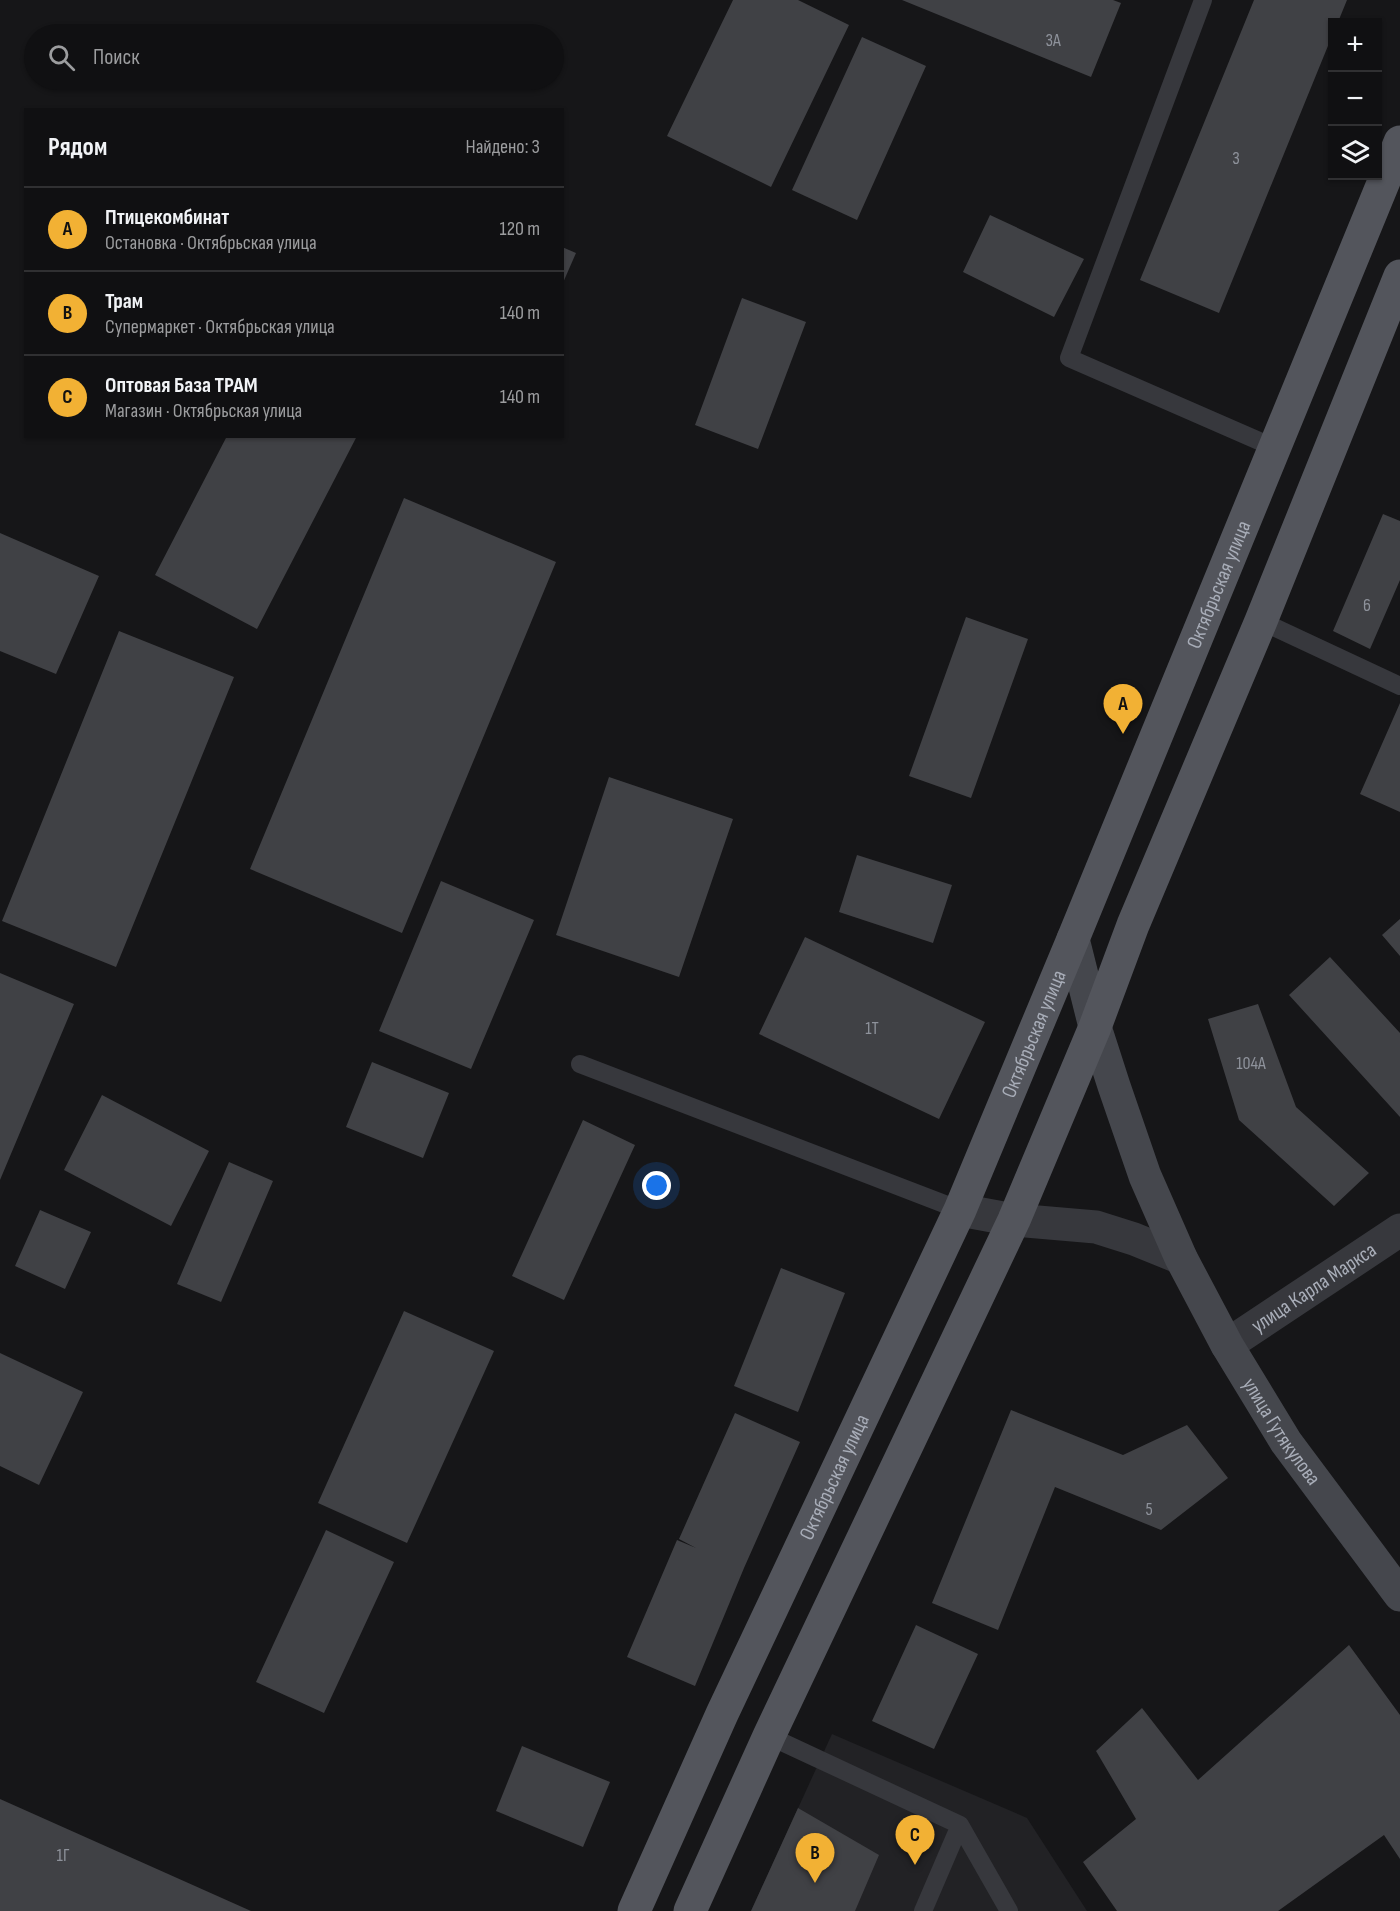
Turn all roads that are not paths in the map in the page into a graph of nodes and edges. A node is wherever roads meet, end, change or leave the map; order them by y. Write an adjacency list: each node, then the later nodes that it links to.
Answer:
1 (1203, 0): 4 (lane)
2 (1400, 142): 4 (main road, Октябрьская улица)
3 (1400, 276): 5 (main road)
4 (1275, 448): 7 (main road, Октябрьская улица)
5 (1261, 621): 6 (lane); 8 (main road)
6 (1400, 686)
7 (1074, 939): 8 (main road, улица Гутякулова); 10 (main road, Октябрьская улица)
8 (1095, 1027): 11 (main road); 13 (main road, улица Гутякулова)
9 (580, 1064): 10 (lane)
10 (960, 1210): 11 (street); 18 (main road, Октябрьская улица)
11 (1014, 1220): 13 (street); 16 (main road)
12 (1400, 1230): 14 (street, улица Карла Маркса)
13 (1181, 1258): 14 (main road, улица Гутякулова)
14 (1227, 1345): 15 (main road, улица Гутякулова)
15 (1400, 1595)
16 (769, 1736): 17 (lane); 19 (main road)
17 (960, 1825): 20 (lane); 21 (lane)
18 (634, 1911)
19 (690, 1911)
20 (923, 1911)
21 (1009, 1911)

